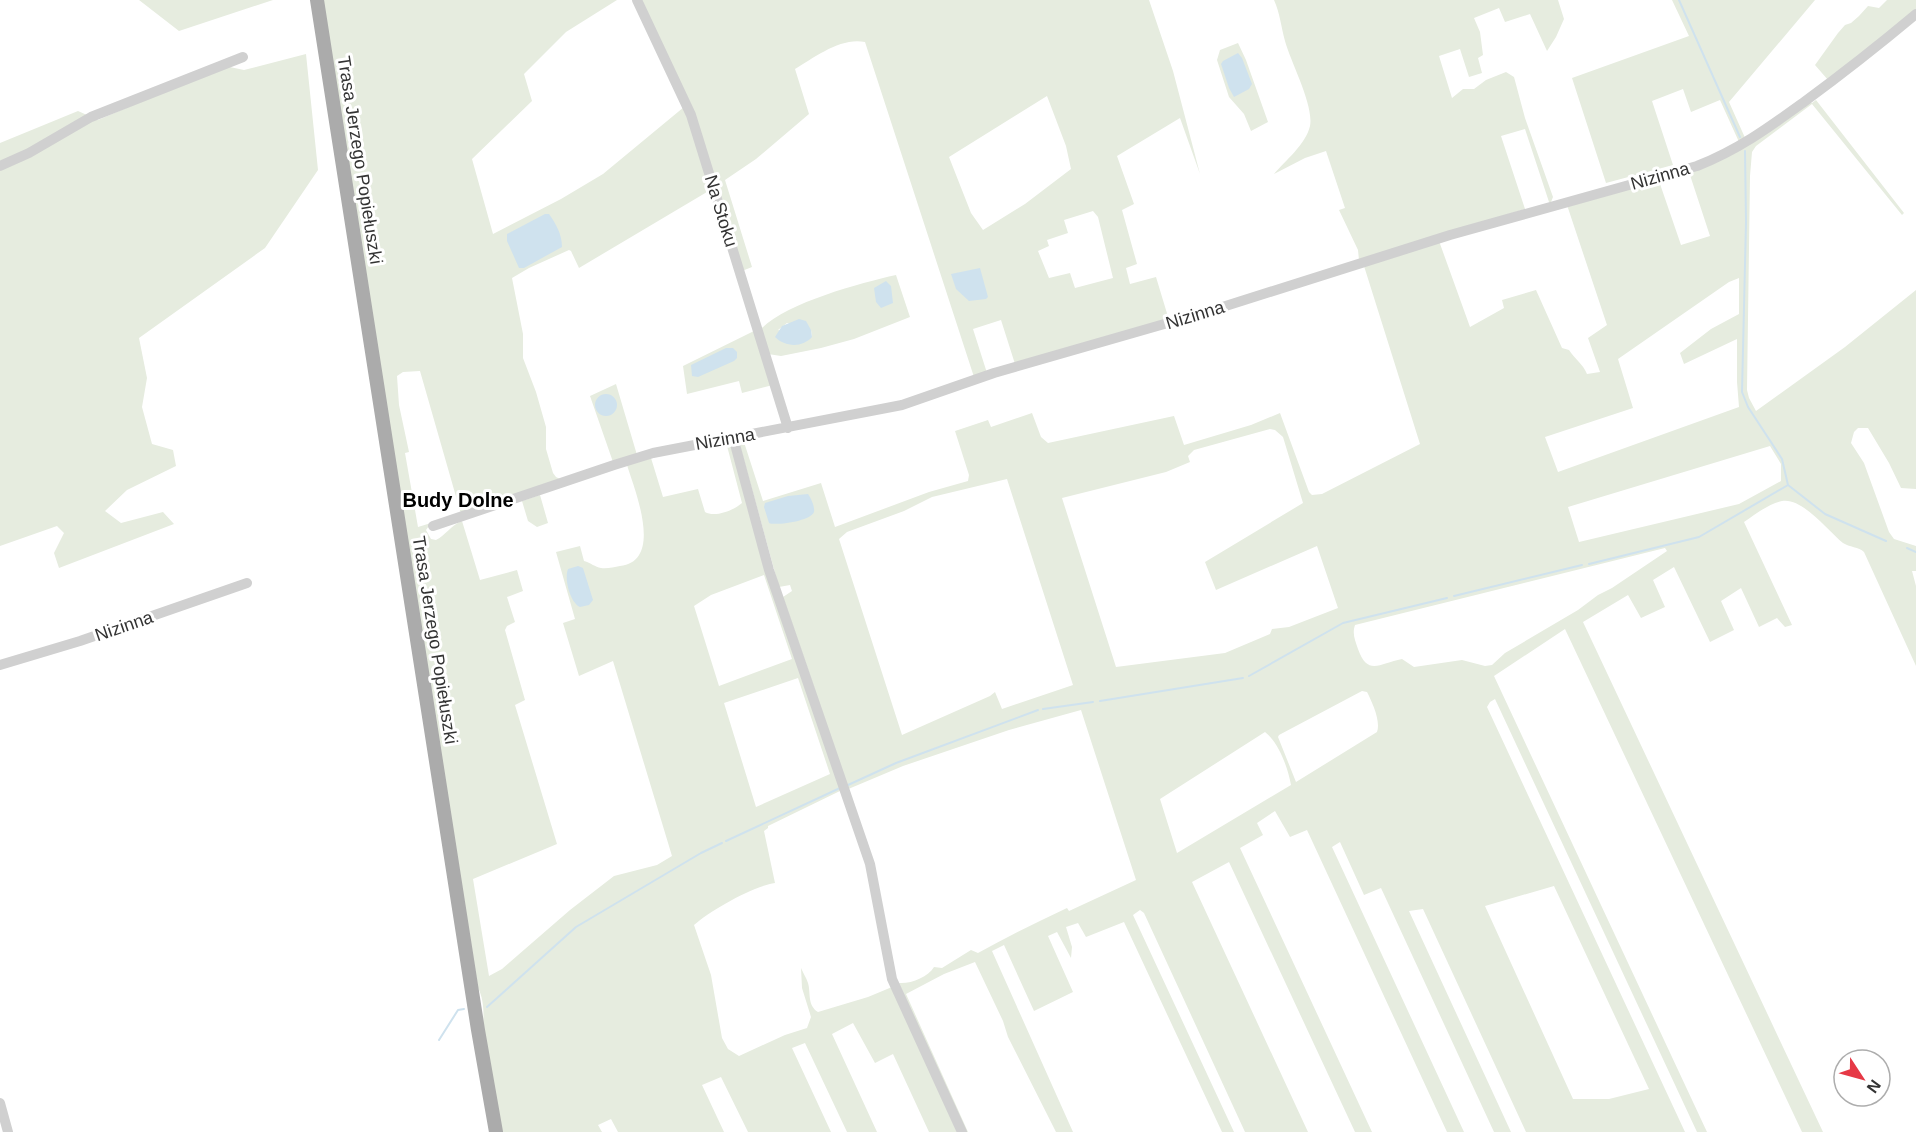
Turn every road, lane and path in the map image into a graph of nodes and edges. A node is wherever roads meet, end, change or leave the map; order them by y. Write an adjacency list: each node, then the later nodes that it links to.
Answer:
1 (316, 0): 11 (main road, Trasa Jerzego Popiełuszki)
2 (637, 0): 6 (street, Na Stoku)
3 (1916, 14): 6 (street, Nizinna)
4 (243, 57): 5 (street)
5 (0, 166)
6 (788, 428): 7 (street, Nizinna)
7 (733, 437): 8 (street, Nizinna); 16 (street)
8 (433, 526)
9 (247, 583): 10 (street, Nizinna)
10 (0, 665)
11 (484, 1072): 14 (main road, Trasa Jerzego Popiełuszki); 15 (main road, Trasa Jerzego Popiełuszki)
12 (0, 1103): 13 (street)
13 (8, 1132)
14 (489, 1132)
15 (496, 1132)
16 (962, 1132)

